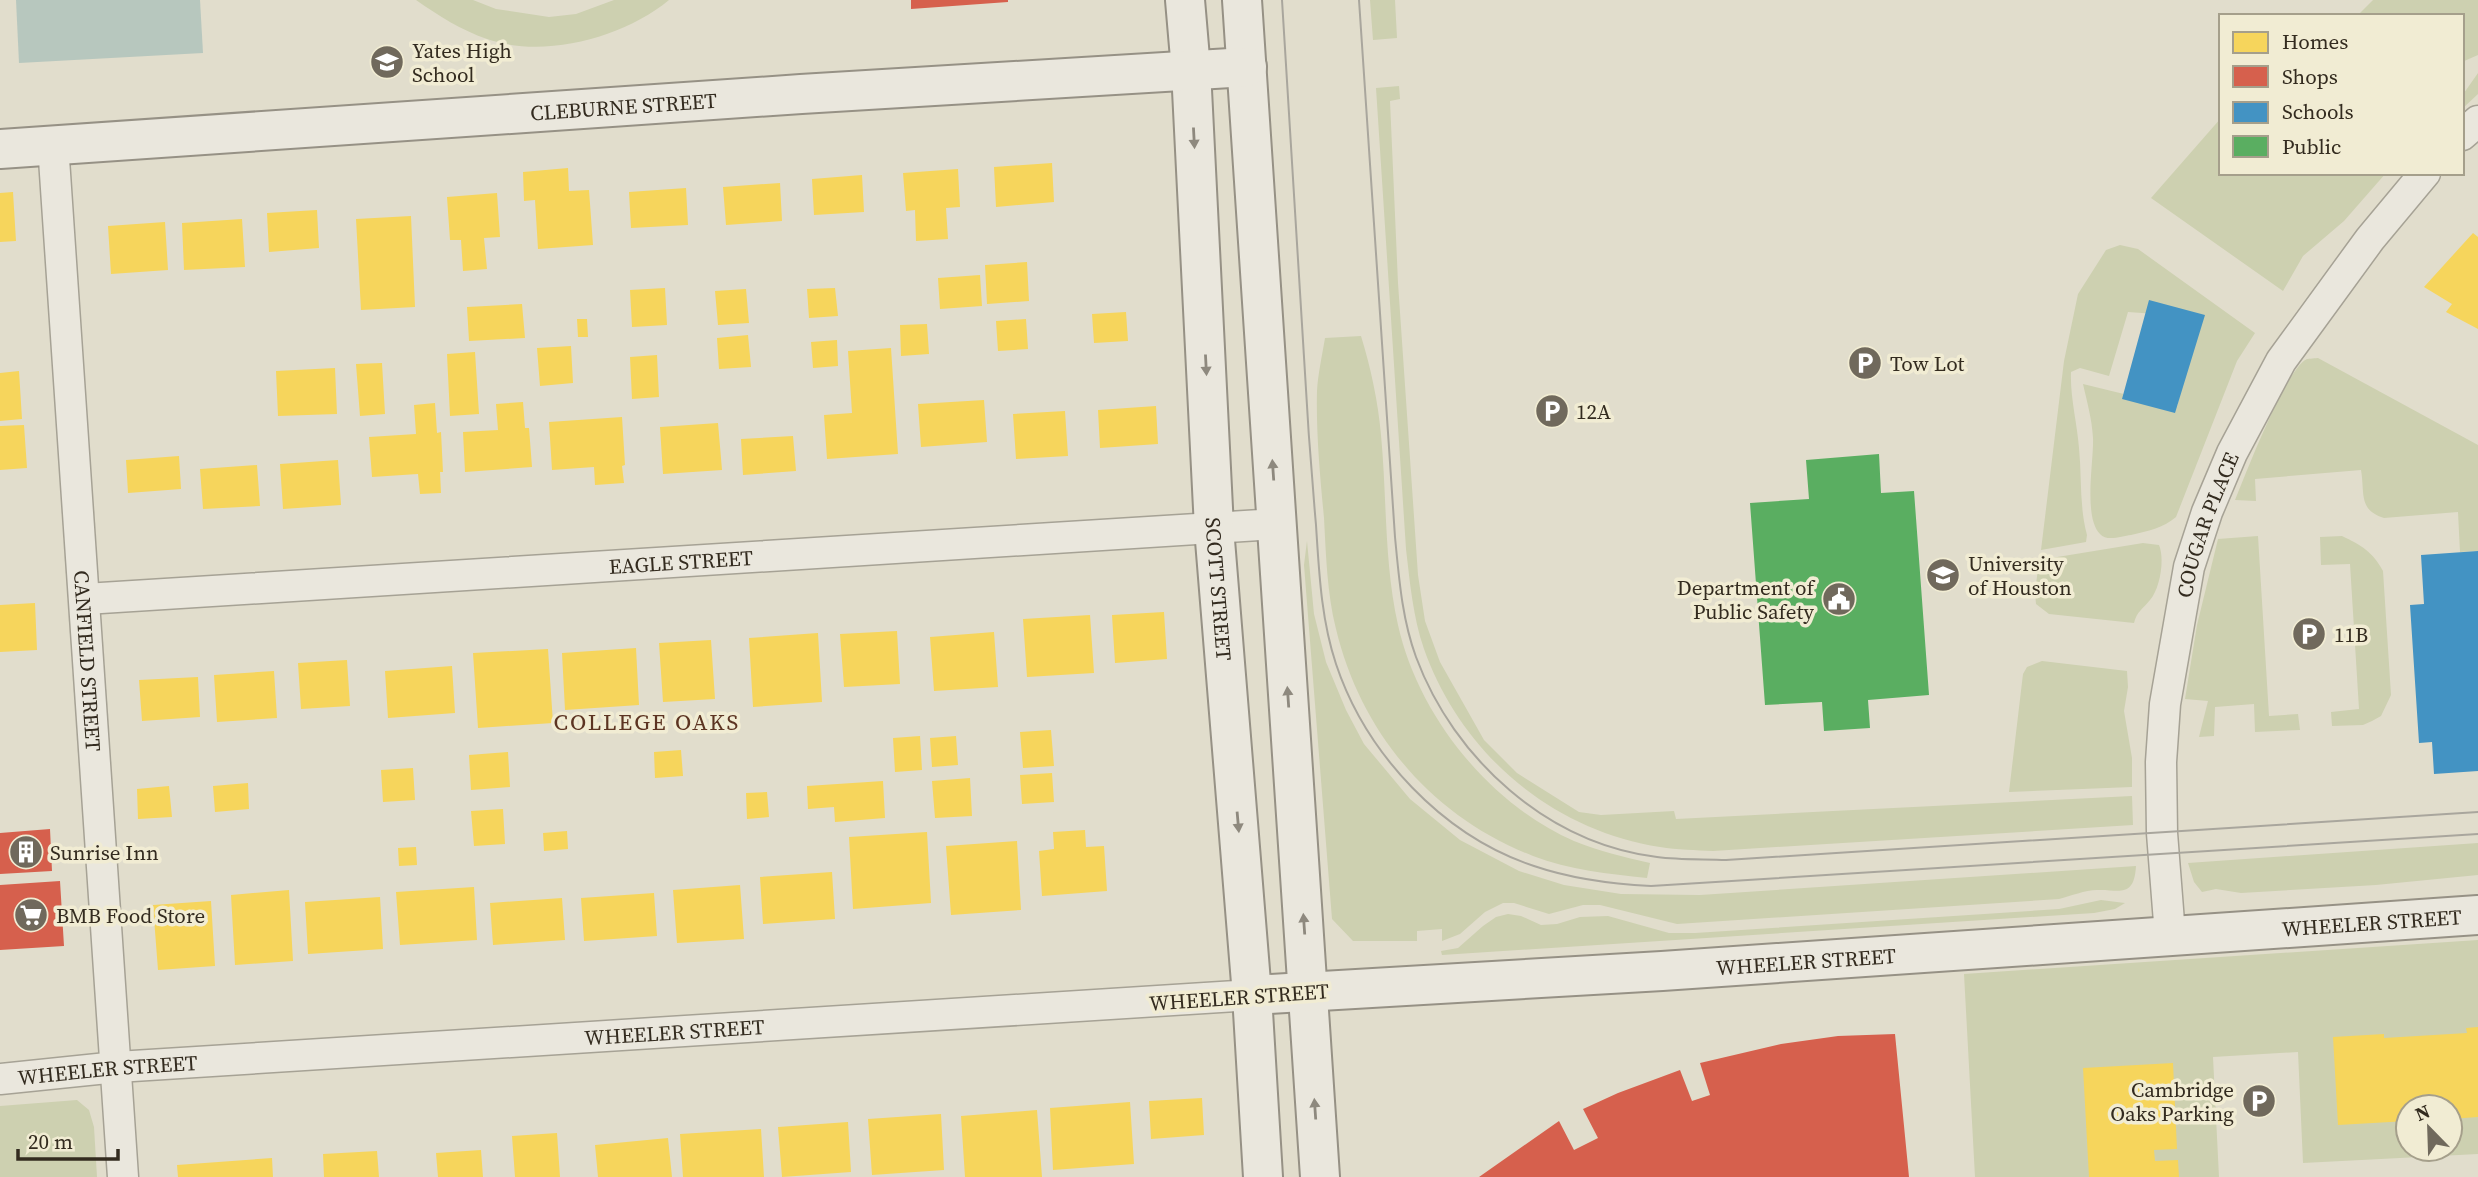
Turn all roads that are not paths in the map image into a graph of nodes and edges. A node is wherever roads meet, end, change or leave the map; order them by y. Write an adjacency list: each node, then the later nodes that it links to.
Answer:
1 (1185, 0): 4 (main road, SCOTT STREET)
2 (1242, 0): 3 (main road)
3 (1247, 67): 4 (main road, CLEBURNE STREET); 10 (main road, one-way to 3)
4 (1191, 70): 7 (main road, CLEBURNE STREET); 11 (main road, SCOTT STREET, one-way to 11)
5 (2478, 121): 6 (street)
6 (2464, 133)
7 (53, 144): 8 (main road, CLEBURNE STREET); 12 (street, CANFIELD STREET)
8 (0, 149)
9 (2423, 175): 14 (street, COUGAR PLACE)
10 (1276, 524): 11 (street, EAGLE STREET); 15 (main road, one-way to 10)
11 (1214, 528): 12 (street, EAGLE STREET); 16 (main road, SCOTT STREET, one-way to 16)
12 (85, 599): 17 (street, CANFIELD STREET)
13 (2478, 915): 14 (main road, WHEELER STREET)
14 (2170, 935): 15 (main road, WHEELER STREET)
15 (1308, 992): 16 (main road, WHEELER STREET); 21 (main road, one-way to 15)
16 (1252, 995): 17 (street, WHEELER STREET); 20 (main road, SCOTT STREET)
17 (117, 1067): 18 (street, WHEELER STREET); 19 (street, CANFIELD STREET)
18 (0, 1079)
19 (123, 1177)
20 (1264, 1177)
21 (1320, 1177)

